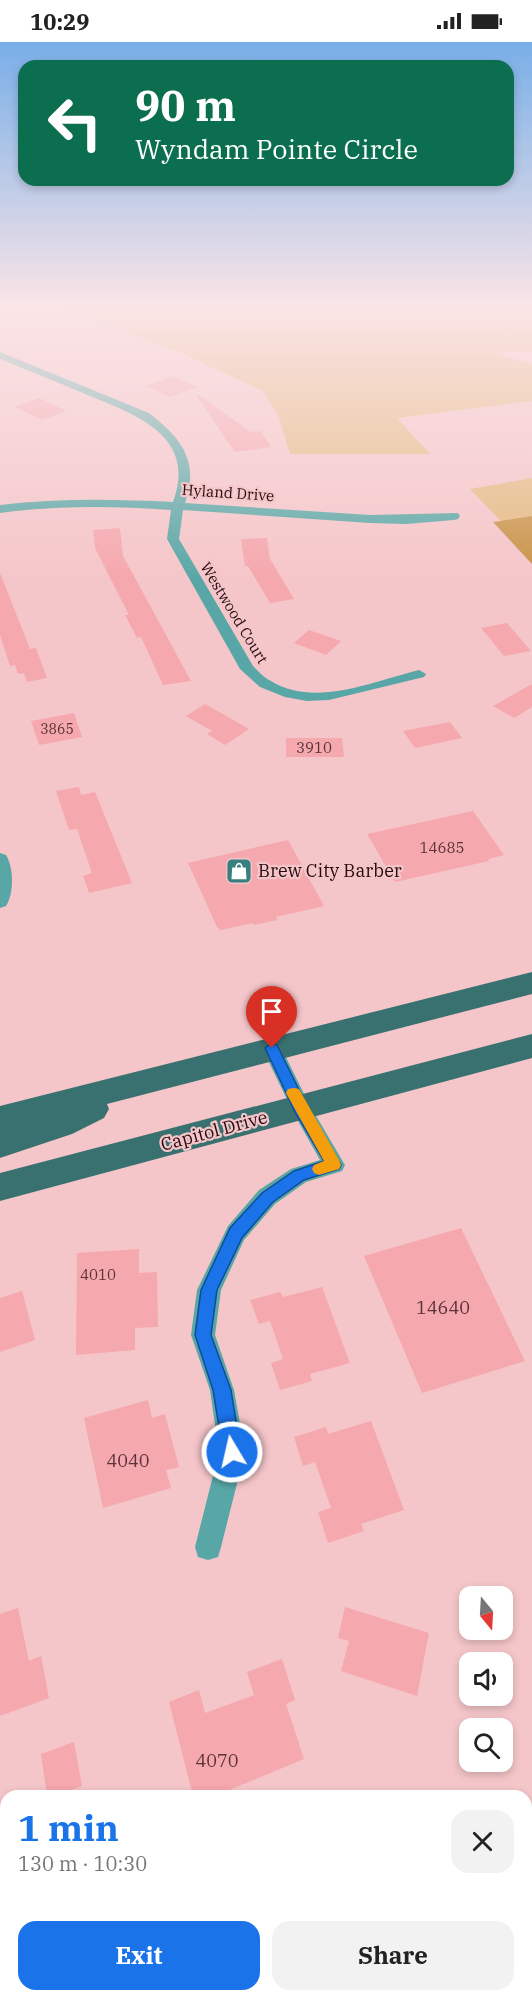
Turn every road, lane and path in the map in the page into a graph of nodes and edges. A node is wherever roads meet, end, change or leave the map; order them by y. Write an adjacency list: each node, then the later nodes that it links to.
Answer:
1 (105, 397): 2 (street, Westwood Court)
2 (178, 506): 3 (street, Hyland Drive); 4 (street, Hyland Drive); 5 (street, Westwood Court)
3 (0, 509)
4 (454, 516)
5 (419, 674)
6 (0, 859): 7 (street)
7 (0, 902)
8 (532, 983): 10 (main road)
9 (532, 1046): 12 (main road, Capitol Drive)
10 (272, 1048): 11 (main road); 12 (street)
11 (140, 1083): 13 (main road); 14 (main road)
12 (301, 1108): 15 (main road, Capitol Drive); 16 (street)
13 (0, 1119)
14 (0, 1145)
15 (0, 1186)
16 (208, 1546)

